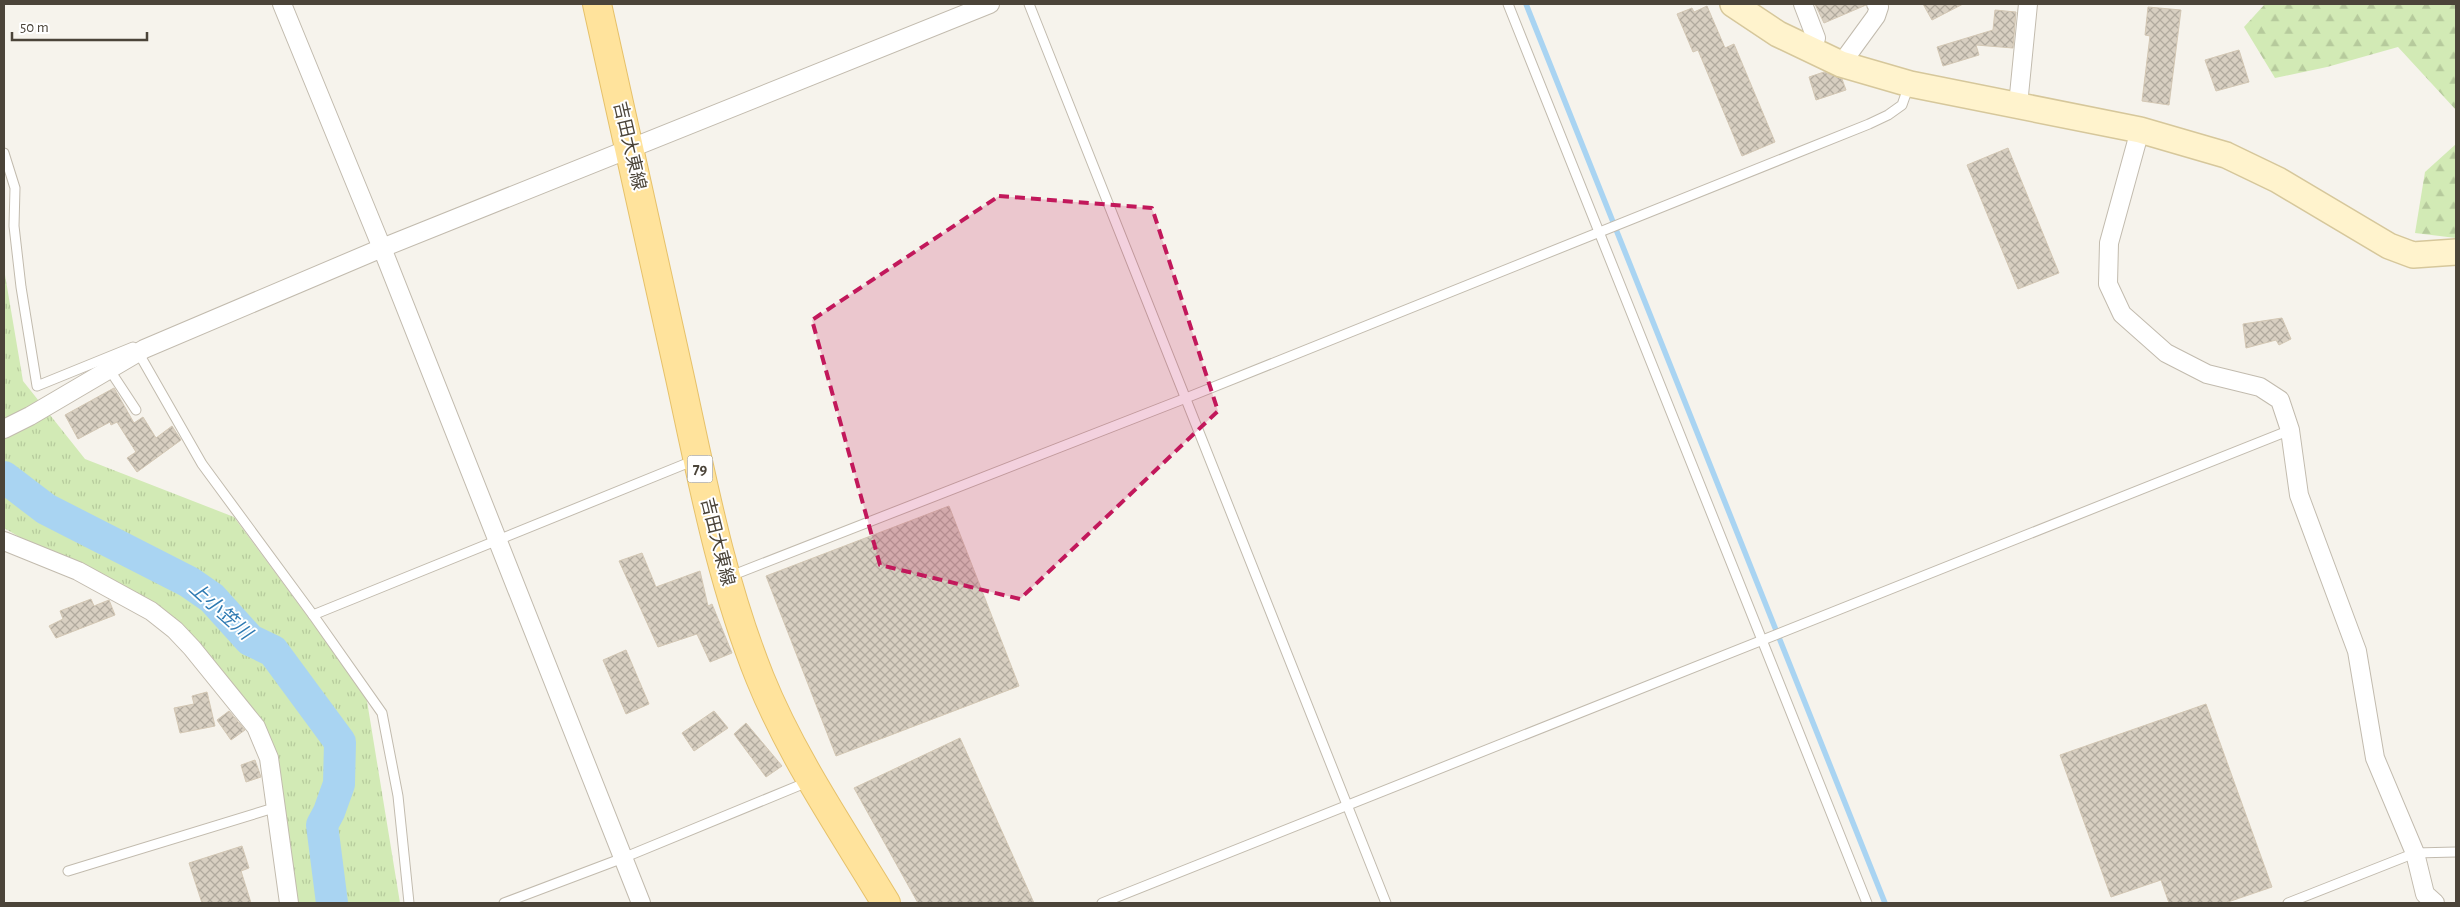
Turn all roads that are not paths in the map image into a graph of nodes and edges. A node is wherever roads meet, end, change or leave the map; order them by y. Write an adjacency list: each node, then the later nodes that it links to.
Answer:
1 (282, 4): 18 (street)
2 (597, 4): 15 (main road, 吉田大東線 / 79)
3 (990, 4): 15 (street)
4 (1029, 4): 22 (lane)
5 (1508, 4): 17 (lane)
6 (1733, 4): 10 (street)
7 (1803, 4): 10 (street)
8 (2028, 4): 13 (street)
9 (1879, 5): 11 (street)
10 (1811, 50): 11 (street)
11 (1841, 64): 12 (street)
12 (1910, 84): 13 (street); 17 (lane)
13 (2018, 105): 14 (street)
14 (2140, 130): 19 (street); 25 (street)
15 (630, 150): 18 (street); 26 (main road, 吉田大東線 / 79)
16 (4, 153): 20 (lane)
17 (1604, 231): 22 (lane); 31 (lane)
18 (382, 248): 20 (street); 27 (street)
19 (2456, 252)
20 (141, 350): 21 (street); 30 (lane)
21 (109, 369): 23 (lane); 24 (street)
22 (1186, 398): 29 (lane); 33 (lane)
23 (136, 410)
24 (4, 429)
25 (2290, 430): 31 (lane); 36 (street)
26 (697, 459): 27 (lane); 29 (main road, 吉田大東線 / 79)
27 (497, 540): 30 (lane); 37 (street)
28 (4, 541): 34 (street)
29 (725, 578): 32 (main road, 吉田大東線 / 79)
30 (313, 615): 40 (lane)
31 (1765, 640): 33 (lane); 46 (lane)
32 (812, 780): 37 (lane); 43 (main road, 吉田大東線 / 79)
33 (1346, 805): 44 (lane); 45 (lane)
34 (277, 807): 38 (lane); 39 (street)
35 (2456, 852): 36 (lane)
36 (2414, 853): 47 (lane); 48 (street)
37 (623, 858): 41 (lane); 42 (street)
38 (68, 871)
39 (289, 903)
40 (409, 903)
41 (504, 903)
42 (641, 903)
43 (886, 903)
44 (1102, 903)
45 (1386, 903)
46 (1867, 903)
47 (2288, 903)
48 (2435, 903)

